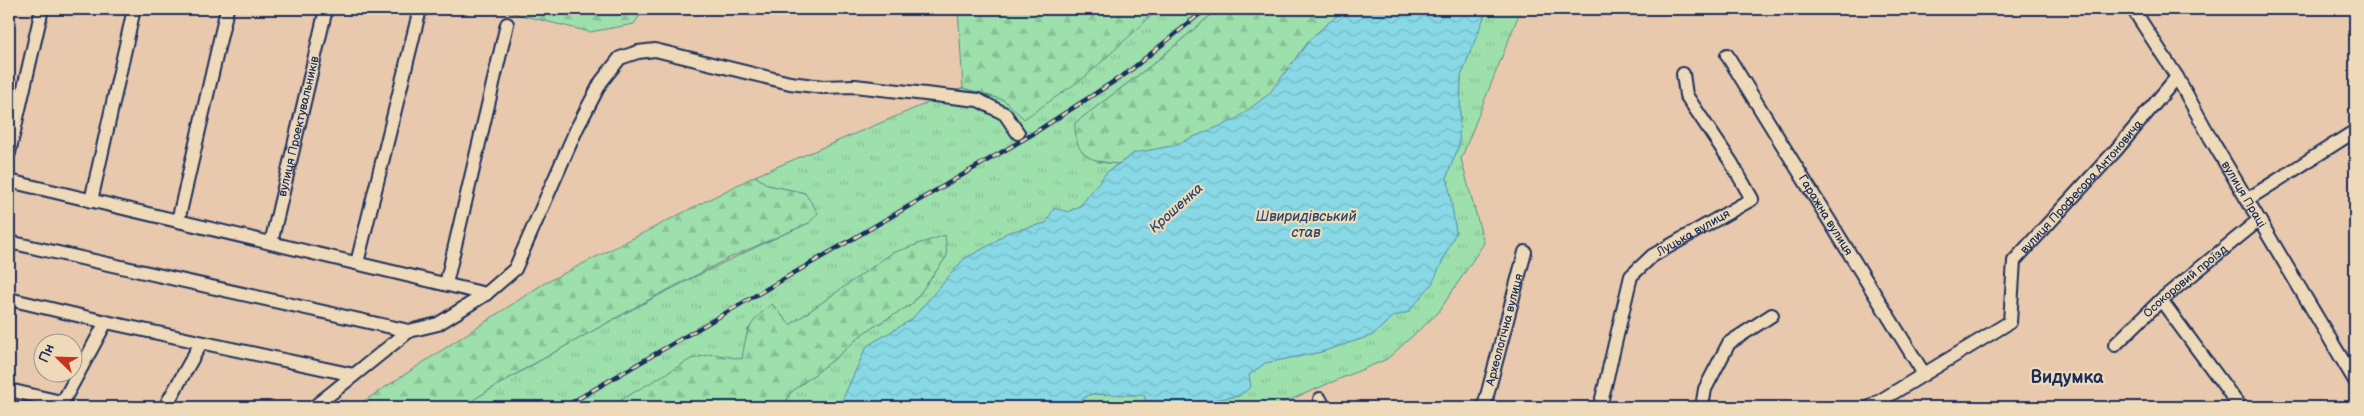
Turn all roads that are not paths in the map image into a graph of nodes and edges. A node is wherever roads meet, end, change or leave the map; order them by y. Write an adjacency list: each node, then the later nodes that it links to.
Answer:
1 (42, 9): 13 (street)
2 (134, 9): 16 (street)
3 (226, 9): 18 (street)
4 (326, 9): 20 (street, вулиця Проектувальників)
5 (420, 9): 22 (street)
6 (2133, 9): 10 (street, вулиця Праці)
7 (506, 24): 23 (street)
8 (1727, 55): 32 (street, Гаражна вулиця)
9 (1683, 74): 40 (street, Луцька вулиця)
10 (2178, 77): 15 (street, вулиця Праці); 32 (street, вулиця Професора Антоновича)
11 (2355, 132): 15 (street)
12 (1018, 133): 24 (street)
13 (9, 153)
14 (9, 181): 16 (street)
15 (2248, 199): 17 (street, вулиця Праці)
16 (91, 201): 18 (street)
17 (2259, 220): 26 (street, Осокоровий проїзд); 34 (street, вулиця Праці)
18 (178, 221): 20 (street)
19 (9, 242): 29 (street)
20 (271, 243): 22 (street)
21 (1525, 252): 39 (street, Археологічна вулиця)
22 (357, 263): 23 (street)
23 (446, 284): 24 (street)
24 (486, 294): 29 (street)
25 (9, 298): 28 (street)
26 (2161, 300): 31 (street, Осокоровий проїзд); 43 (street)
27 (1772, 315): 41 (street)
28 (106, 322): 30 (street); 36 (street)
29 (409, 332): 33 (street)
30 (201, 343): 33 (street); 37 (street)
31 (2115, 345)
32 (1924, 374): 42 (street, вулиця Професора Антоновича)
33 (354, 376): 38 (street)
34 (2355, 381)
35 (9, 390): 36 (street)
36 (61, 404)
37 (165, 407)
38 (314, 407)
39 (1484, 407)
40 (1600, 407)
41 (1702, 407)
42 (1870, 407)
43 (2240, 407)

